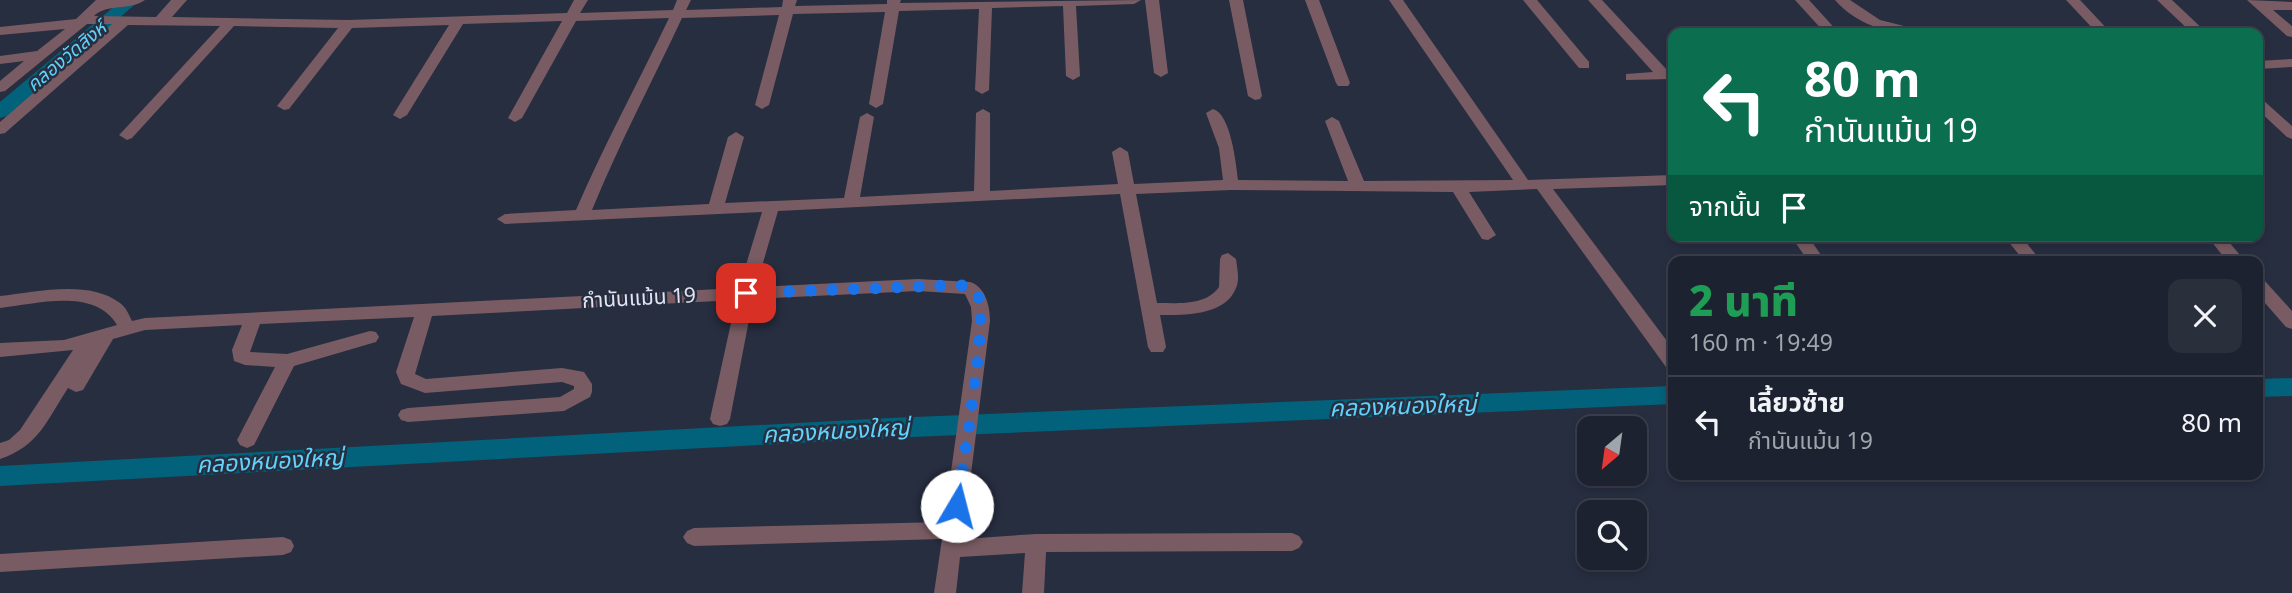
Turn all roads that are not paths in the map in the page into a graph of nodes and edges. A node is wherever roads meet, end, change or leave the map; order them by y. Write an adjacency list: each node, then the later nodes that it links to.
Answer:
1 (138, 0): 23 (street)
2 (178, 0): 30 (street)
3 (581, 0): 25 (street)
4 (611, 0): 24 (street)
5 (1134, 0): 16 (street)
6 (1152, 0): 43 (street)
7 (1236, 0): 51 (street)
8 (1312, 0): 48 (street)
9 (1396, 0): 66 (street)
10 (1530, 0): 41 (street)
11 (1595, 0): 44 (street)
12 (1802, 0): 32 (street)
13 (1842, 0): 33 (street)
14 (2073, 0): 34 (street)
15 (2164, 0): 35 (street)
16 (1072, 1): 17 (street); 46 (street)
17 (989, 3): 19 (street); 50 (street)
18 (2258, 3): 21 (street); 37 (street)
19 (894, 4): 20 (street); 72 (street)
20 (788, 5): 22 (street); 52 (street)
21 (2292, 6)
22 (681, 7): 24 (street); 75 (street)
23 (101, 8): 27 (street); 28 (street)
24 (603, 16): 25 (street)
25 (571, 17): 26 (street); 58 (street)
26 (459, 20): 31 (street); 57 (street)
27 (81, 21): 36 (street); 38 (street)
28 (119, 21): 30 (street); 60 (street)
29 (232, 21): 30 (street); 31 (street); 62 (street)
30 (158, 23)
31 (348, 24): 53 (street)
32 (1827, 28)
33 (1890, 28)
34 (2099, 28)
35 (2195, 28)
36 (0, 31)
37 (2292, 33)
38 (40, 55): 39 (street); 49 (street)
39 (0, 60)
40 (2292, 63): 42 (street)
41 (1584, 65)
42 (2263, 65)
43 (1161, 73)
44 (1668, 74)
45 (1668, 75): 47 (street)
46 (1073, 76)
47 (1631, 76)
48 (1343, 83)
49 (0, 88)
50 (982, 90)
51 (1255, 96)
52 (762, 105)
53 (284, 106)
54 (2263, 107): 61 (street)
55 (983, 113): 71 (street)
56 (1213, 113): 67 (street)
57 (400, 115)
58 (515, 118)
59 (1332, 121): 69 (street)
60 (0, 130)
61 (2292, 134)
62 (127, 135)
63 (736, 136): 74 (street)
64 (1119, 152): 70 (street)
65 (1668, 180): 66 (street)
66 (1533, 185): 68 (street); 96 (street)
67 (1231, 186): 69 (street); 70 (street)
68 (1458, 187): 69 (street); 77 (street)
69 (1359, 188)
70 (1125, 189): 71 (street); 87 (street)
71 (982, 198): 72 (street)
72 (850, 203): 73 (street)
73 (771, 207): 74 (street); 84 (street)
74 (715, 209): 75 (street)
75 (582, 215): 76 (street)
76 (505, 219)
77 (1488, 235)
78 (2017, 242): 80 (street)
79 (2220, 242): 81 (street)
80 (2029, 256)
81 (2233, 256)
82 (1228, 259): 87 (street)
83 (2263, 290): 89 (street)
84 (746, 293): 86 (street, กำนันแม้น 19); 100 (street); 104 (street, กำนันแม้น 19)
85 (0, 302): 90 (street)
86 (426, 309): 88 (street, กำนันแม้น 19); 99 (street)
87 (1150, 309): 94 (street)
88 (254, 318): 90 (street, กำนันแม้น 19); 97 (street)
89 (2292, 323)
90 (127, 327): 91 (street, กำนันแม้น 19)
91 (107, 333): 93 (street, กำนันแม้น 19); 98 (street)
92 (370, 337): 97 (street)
93 (88, 342): 95 (street, กำนันแม้น 19); 102 (street)
94 (1157, 347)
95 (0, 350)
96 (1668, 356)
97 (287, 361): 101 (street)
98 (76, 385)
99 (408, 415)
100 (720, 419)
101 (247, 440)
102 (0, 451)
103 (694, 537): 104 (street)
104 (952, 540): 106 (street); 109 (street, กำนันแม้น 19)
105 (1293, 542): 106 (street)
106 (1036, 544): 110 (street)
107 (283, 546): 108 (street)
108 (0, 563)
109 (946, 593)
110 (1033, 593)

